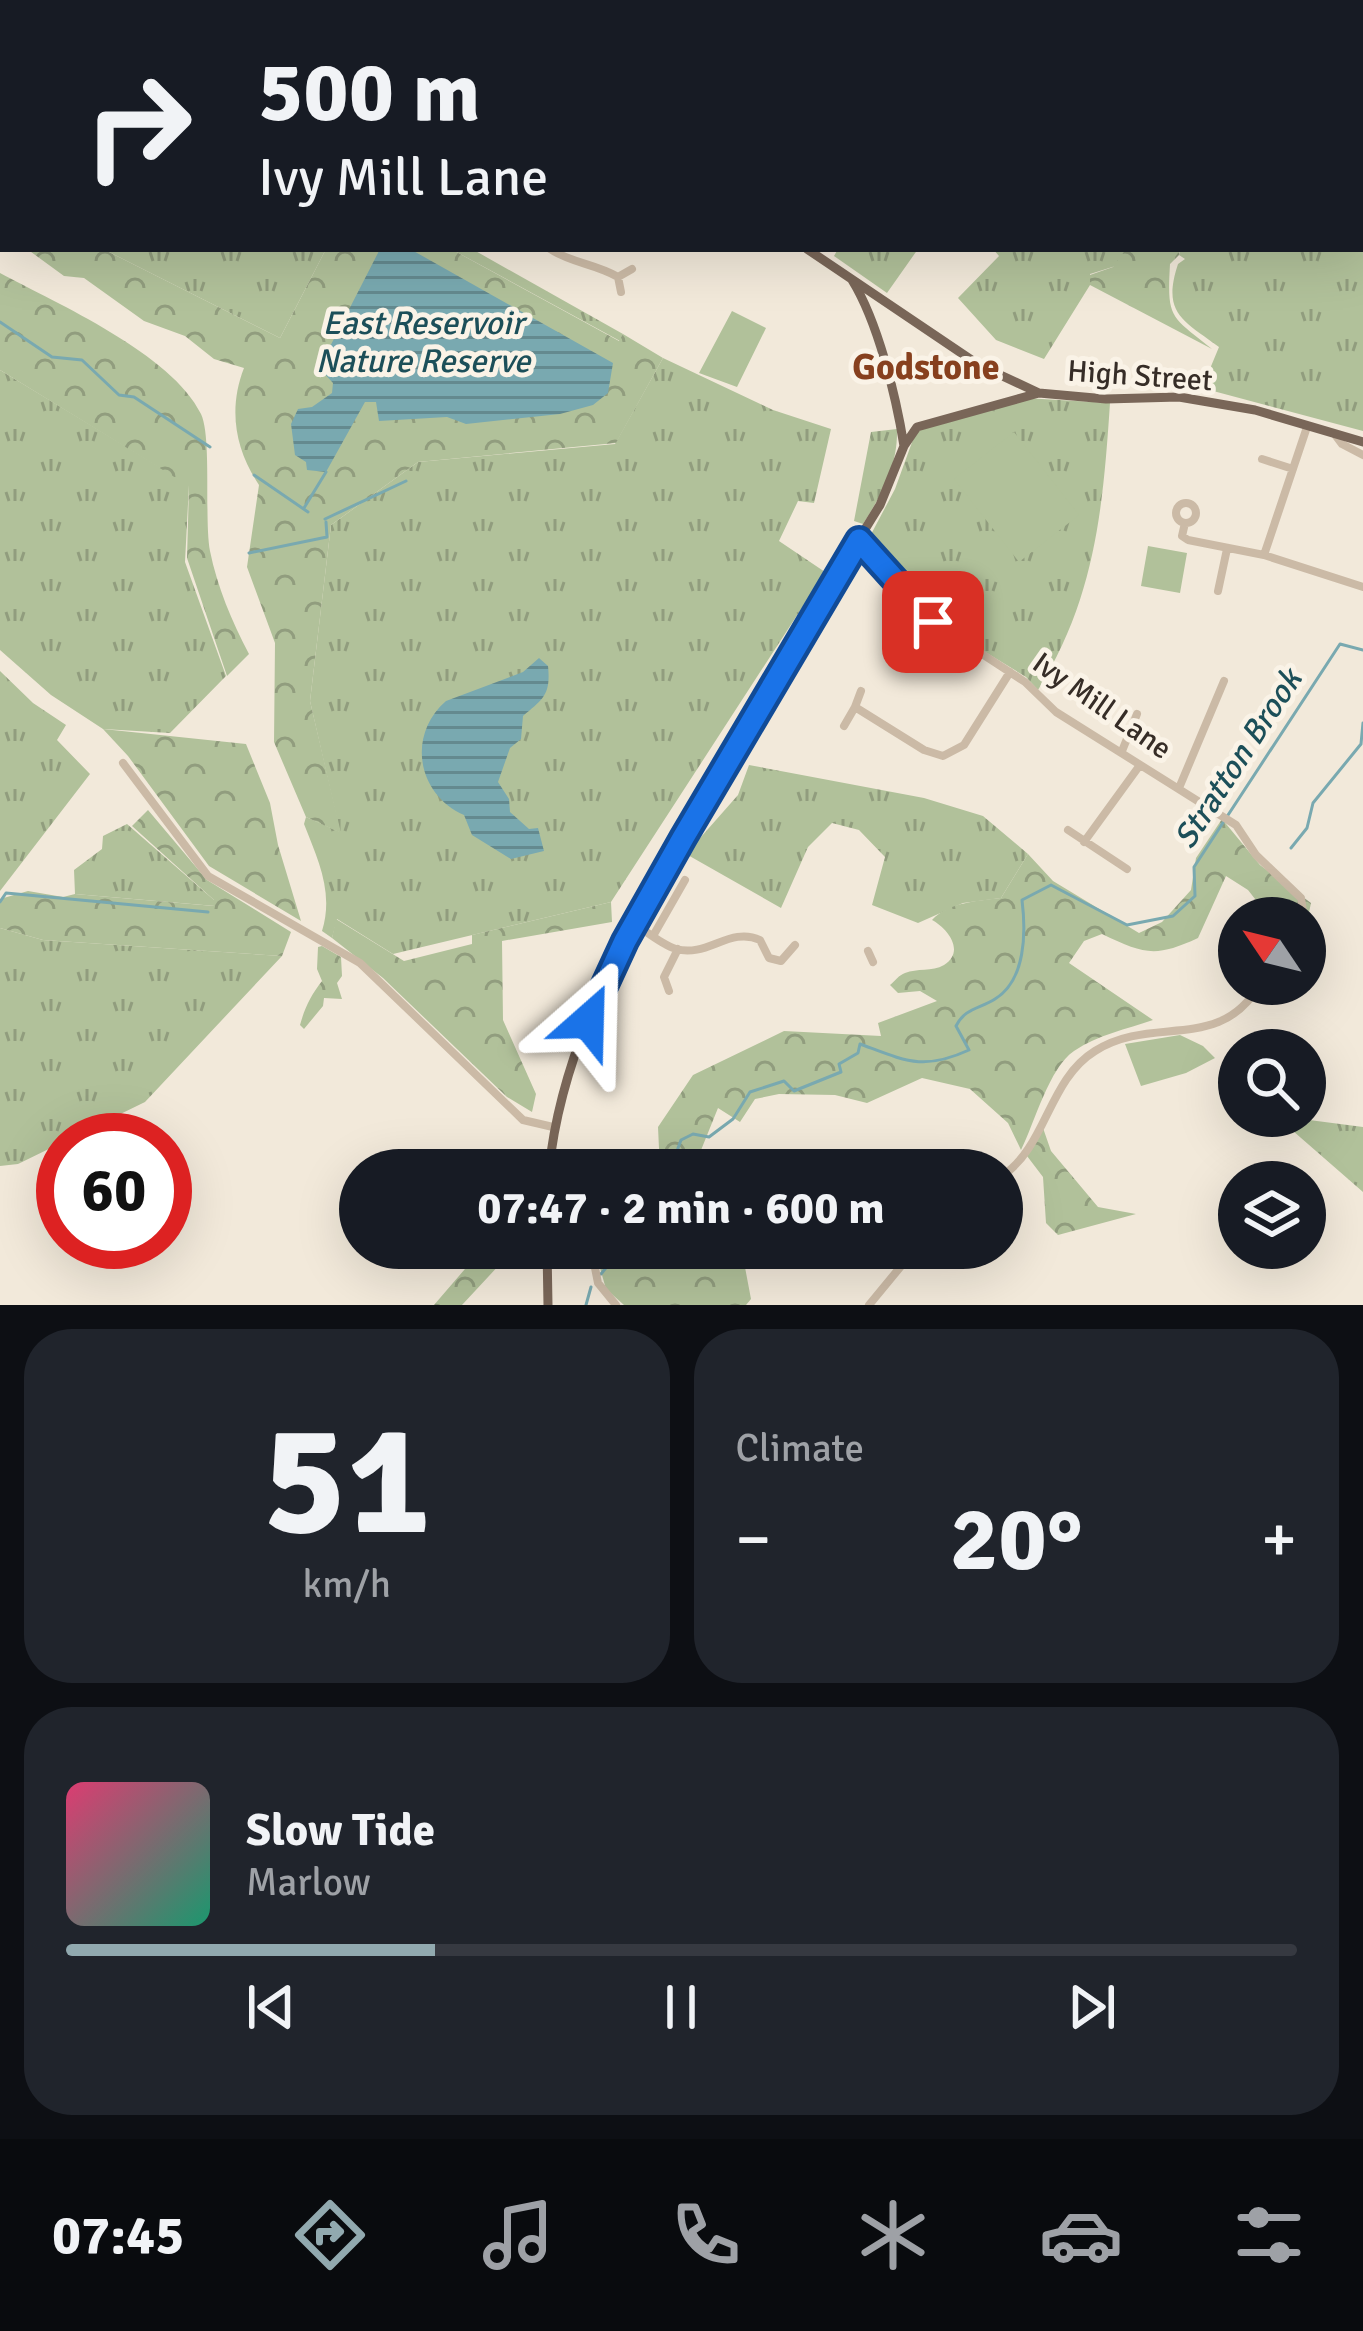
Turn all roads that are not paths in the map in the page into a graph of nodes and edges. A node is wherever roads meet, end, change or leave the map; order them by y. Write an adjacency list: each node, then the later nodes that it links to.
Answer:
1 (555, 252): 4 (street)
2 (811, 252): 5 (main road)
3 (632, 269): 4 (street)
4 (618, 277): 6 (street)
5 (850, 278): 7 (main road); 8 (main road)
6 (621, 292)
7 (878, 296): 8 (main road); 9 (main road)
8 (864, 302): 12 (main road)
9 (1010, 381): 10 (main road); 11 (main road)
10 (1040, 394): 11 (main road); 14 (main road, High Street)
11 (1010, 398): 13 (main road)
12 (898, 412): 13 (main road); 17 (main road)
13 (916, 427): 17 (main road)
14 (1307, 427): 15 (main road, High Street); 20 (street)
15 (1336, 436): 16 (main road, High Street); 18 (street)
16 (1363, 442)
17 (904, 446): 22 (main road)
18 (1363, 455)
19 (1266, 463): 20 (street)
20 (1293, 469): 24 (street)
21 (1185, 523): 23 (street)
22 (859, 540): 27 (street, Ivy Mill Lane); 42 (main road)
23 (1227, 549): 24 (street); 26 (street)
24 (1264, 555): 25 (street)
25 (1363, 587)
26 (1218, 590)
27 (1010, 672): 30 (street); 33 (street, Ivy Mill Lane)
28 (1224, 681): 36 (street)
29 (861, 691): 30 (street)
30 (855, 707): 32 (street)
31 (1136, 714): 33 (street)
32 (844, 726)
33 (1122, 752): 35 (street, Ivy Mill Lane)
34 (123, 763): 50 (street)
35 (1140, 766): 36 (street, Ivy Mill Lane); 38 (street)
36 (1180, 788): 41 (street, Ivy Mill Lane)
37 (1069, 830): 38 (street)
38 (1084, 842): 39 (street)
39 (1127, 868)
40 (685, 880): 43 (street)
41 (1300, 897)
42 (634, 924): 43 (street); 50 (main road)
43 (653, 936): 45 (street)
44 (795, 945): 45 (street)
45 (678, 949): 48 (street)
46 (868, 951): 47 (street)
47 (873, 962)
48 (669, 991)
49 (1247, 1005): 52 (street)
50 (553, 1127): 51 (main road)
51 (550, 1149)
52 (1023, 1158)
53 (547, 1269): 56 (main road)
54 (595, 1269): 57 (street)
55 (899, 1269): 58 (street)
56 (548, 1305)
57 (616, 1305)
58 (869, 1305)

